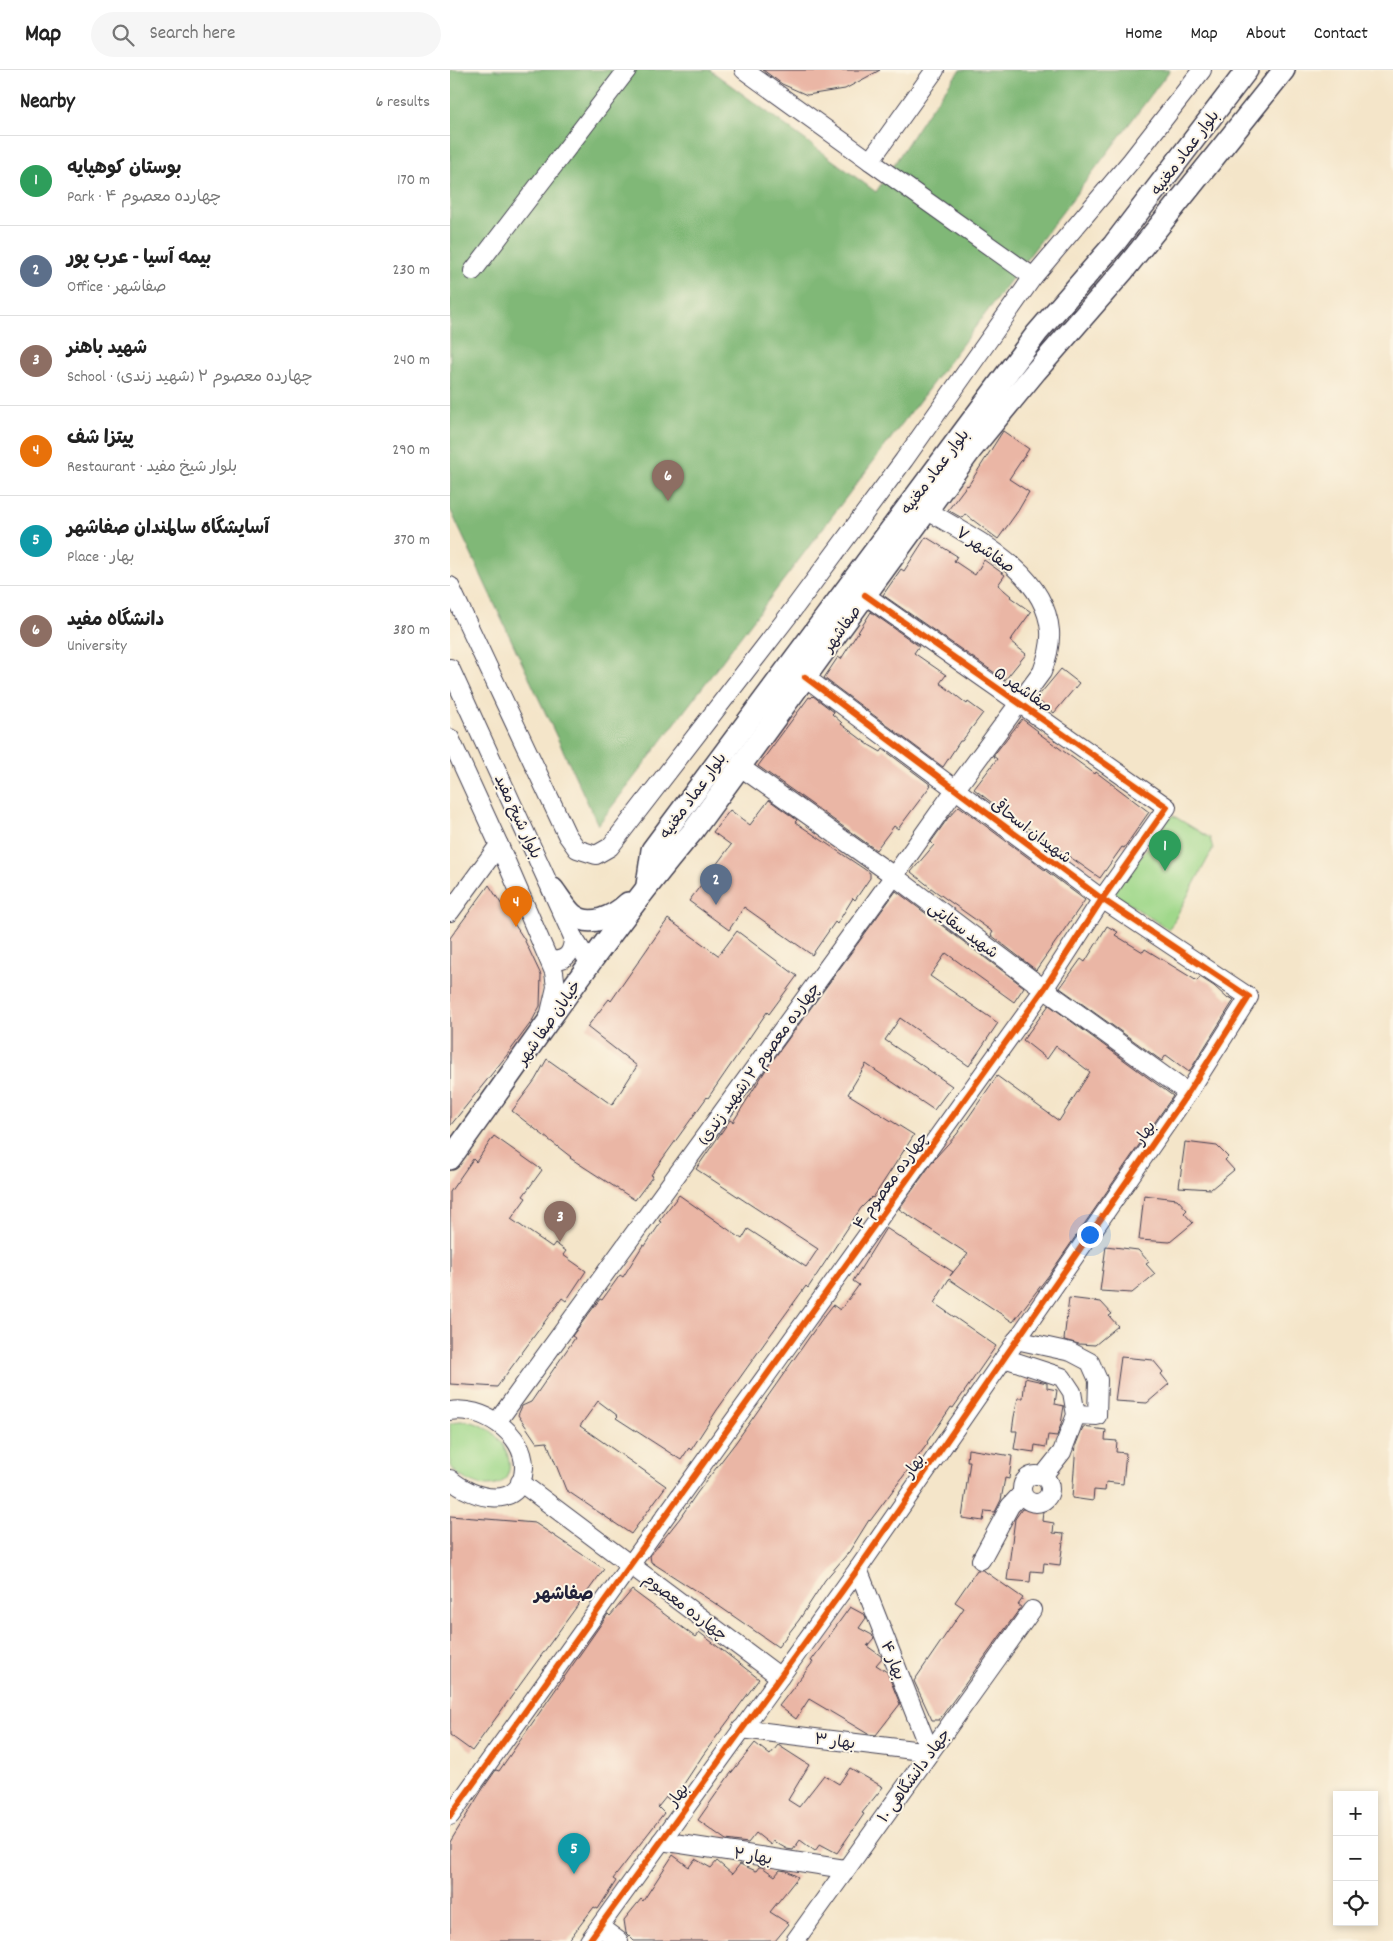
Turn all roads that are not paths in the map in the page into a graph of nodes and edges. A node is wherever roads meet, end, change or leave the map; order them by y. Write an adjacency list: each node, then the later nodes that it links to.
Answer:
1 (627, 70): 8 (street)
2 (744, 70): 7 (street)
3 (934, 70): 7 (street)
4 (1202, 70): 9 (street)
5 (1247, 70): 23 (main road, بلوار عماد مغنیه)
6 (1284, 70): 10 (main road, بلوار عماد مغنیه)
7 (870, 160): 9 (street)
8 (473, 271)
9 (1033, 277): 12 (street)
10 (1036, 371): 11 (main road, صفاشهر)
11 (928, 511): 13 (main road, صفاشهر); 16 (street, صفاشهر ۷)
12 (450, 586)
13 (864, 594): 15 (main road, صفاشهر); 16 (street, صفاشهر ۵)
14 (450, 668): 24 (street, بلوار شیخ مفید)
15 (805, 677): 18 (main road, صفاشهر); 19 (street, شهیدان اسحاقی)
16 (1020, 703): 19 (street, چهارده معصوم ۲ (شهید زندی)); 20 (street, صفاشهر ۵)
17 (450, 738): 21 (street, بلوار شیخ مفید)
18 (739, 766): 22 (street, شهید سقایتی); 23 (main road, صفاشهر)
19 (955, 790): 22 (street, چهارده معصوم ۲ (شهید زندی)); 25 (street, شهیدان اسحاقی)
20 (1167, 807): 25 (street, چهارده معصوم ۴)
21 (499, 845): 26 (street); 28 (street, بلوار شیخ مفید)
22 (894, 876): 30 (street, شهید سقایتی); 39 (street, چهارده معصوم ۲ (شهید زندی))
23 (647, 886): 24 (main road); 29 (main road, خیابان صفا شهر)
24 (553, 889): 27 (street, بلوار شیخ مفید)
25 (1102, 899): 30 (street, چهارده معصوم ۴); 31 (street, شهیدان اسحاقی)
26 (450, 912)
27 (573, 936): 28 (street); 29 (street, بلوار شیخ مفید)
28 (550, 960): 32 (street, بلوار شیخ مفید)
29 (589, 962): 32 (main road, خیابان صفا شهر)
30 (1044, 989): 33 (street, شهید سقایتی); 43 (street, چهارده معصوم ۴)
31 (1249, 997): 33 (street, بهار)
32 (543, 1031): 34 (main road, خیابان صفا شهر)
33 (1188, 1093): 35 (street, بهار)
34 (450, 1159)
35 (1016, 1340): 36 (street, بهار); 38 (street)
36 (1004, 1358): 38 (street); 44 (street, بهار)
37 (450, 1411): 39 (street)
38 (1076, 1415): 42 (street)
39 (497, 1422): 40 (street)
40 (520, 1482): 41 (street); 43 (street, چهارده معصوم)
41 (452, 1485)
42 (981, 1560)
43 (630, 1565): 46 (street, چهارده معصوم); 49 (street, چهارده معصوم ۴)
44 (858, 1568): 46 (street, بهار); 48 (street, بهار ۴)
45 (1032, 1610): 48 (street, جهاد دانشگاهی ۱۰)
46 (780, 1677): 47 (street, بهار)
47 (741, 1729): 48 (street, بهار ۳); 50 (street, بهار)
48 (930, 1752): 51 (street, جهاد دانشگاهی ۱۰)
49 (450, 1816)
50 (660, 1841): 51 (street, بهار ۲); 52 (street, بهار)
51 (845, 1869): 54 (street, جهاد دانشگاهی ۱۰)
52 (594, 1934): 53 (street)
53 (619, 1941)
54 (796, 1941)

